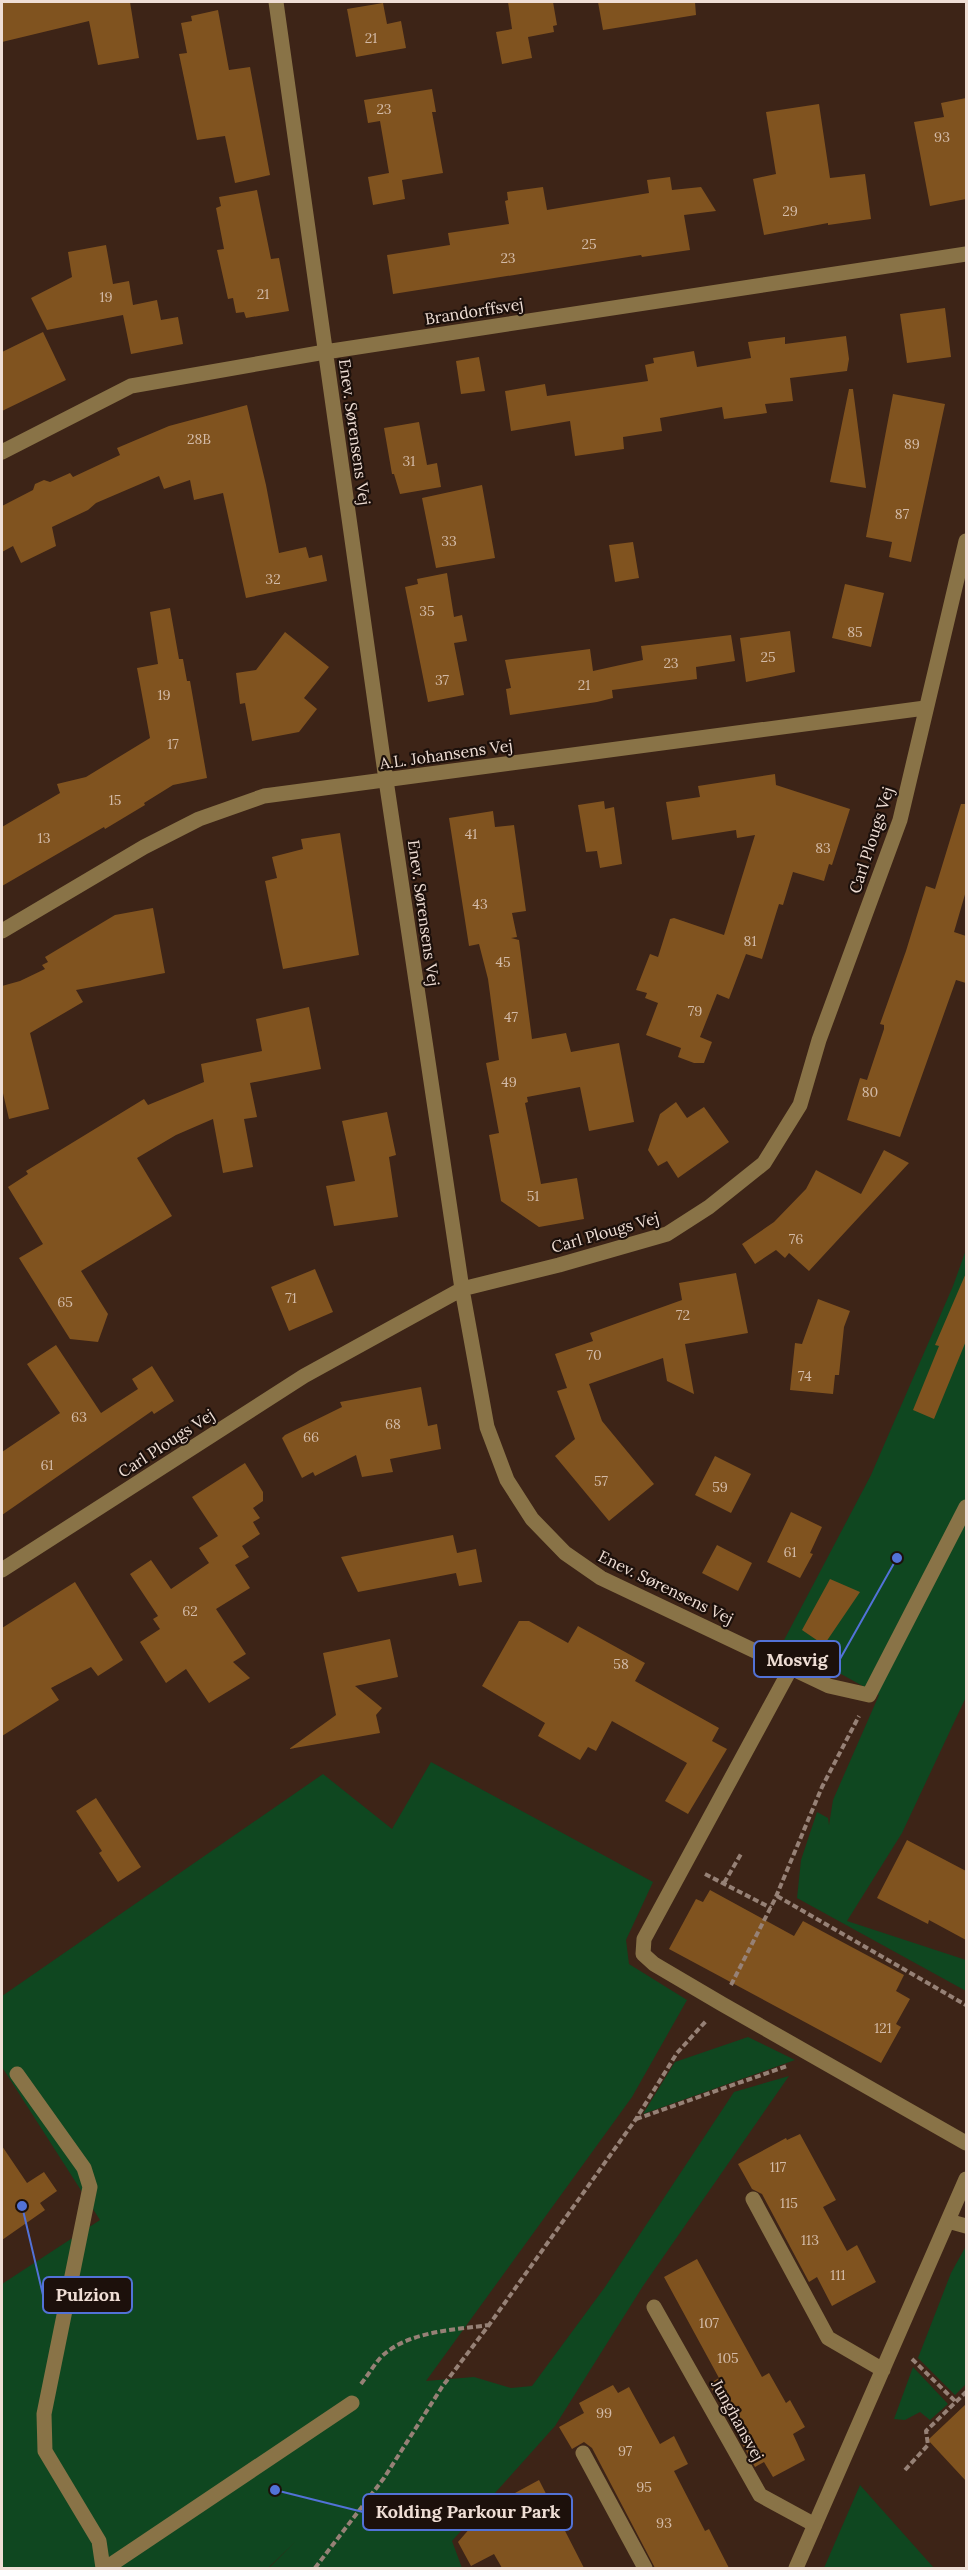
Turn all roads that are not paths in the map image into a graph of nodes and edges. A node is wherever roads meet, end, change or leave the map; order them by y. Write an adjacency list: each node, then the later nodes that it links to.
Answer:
1 (276, 2): 3 (street, Enev. Sørensens Vej)
2 (966, 254): 3 (street, Brandorffsvej)
3 (325, 352): 4 (street, Brandorffsvej); 7 (street, Enev. Sørensens Vej)
4 (2, 452)
5 (966, 541): 6 (street, Carl Plougs Vej)
6 (925, 708): 7 (street, A.L. Johansens Vej); 9 (street, Carl Plougs Vej)
7 (386, 780): 8 (street, A.L. Johansens Vej); 9 (street, Enev. Sørensens Vej)
8 (2, 931)
9 (462, 1288): 11 (street, Carl Plougs Vej); 12 (street, Enev. Sørensens Vej)
10 (966, 1507): 12 (street, Enev. Sørensens Vej)
11 (2, 1570)
12 (791, 1668): 14 (street)
13 (17, 2074): 24 (street)
14 (966, 2143)
15 (966, 2179): 17 (street)
16 (753, 2199): 20 (street)
17 (948, 2221): 18 (street); 20 (street)
18 (966, 2226)
19 (654, 2307): 23 (street, Junghansvej)
20 (883, 2370): 23 (street)
21 (352, 2403): 24 (street)
22 (583, 2453): 25 (street)
23 (815, 2525): 26 (street)
24 (104, 2568)
25 (645, 2568)
26 (796, 2568)

